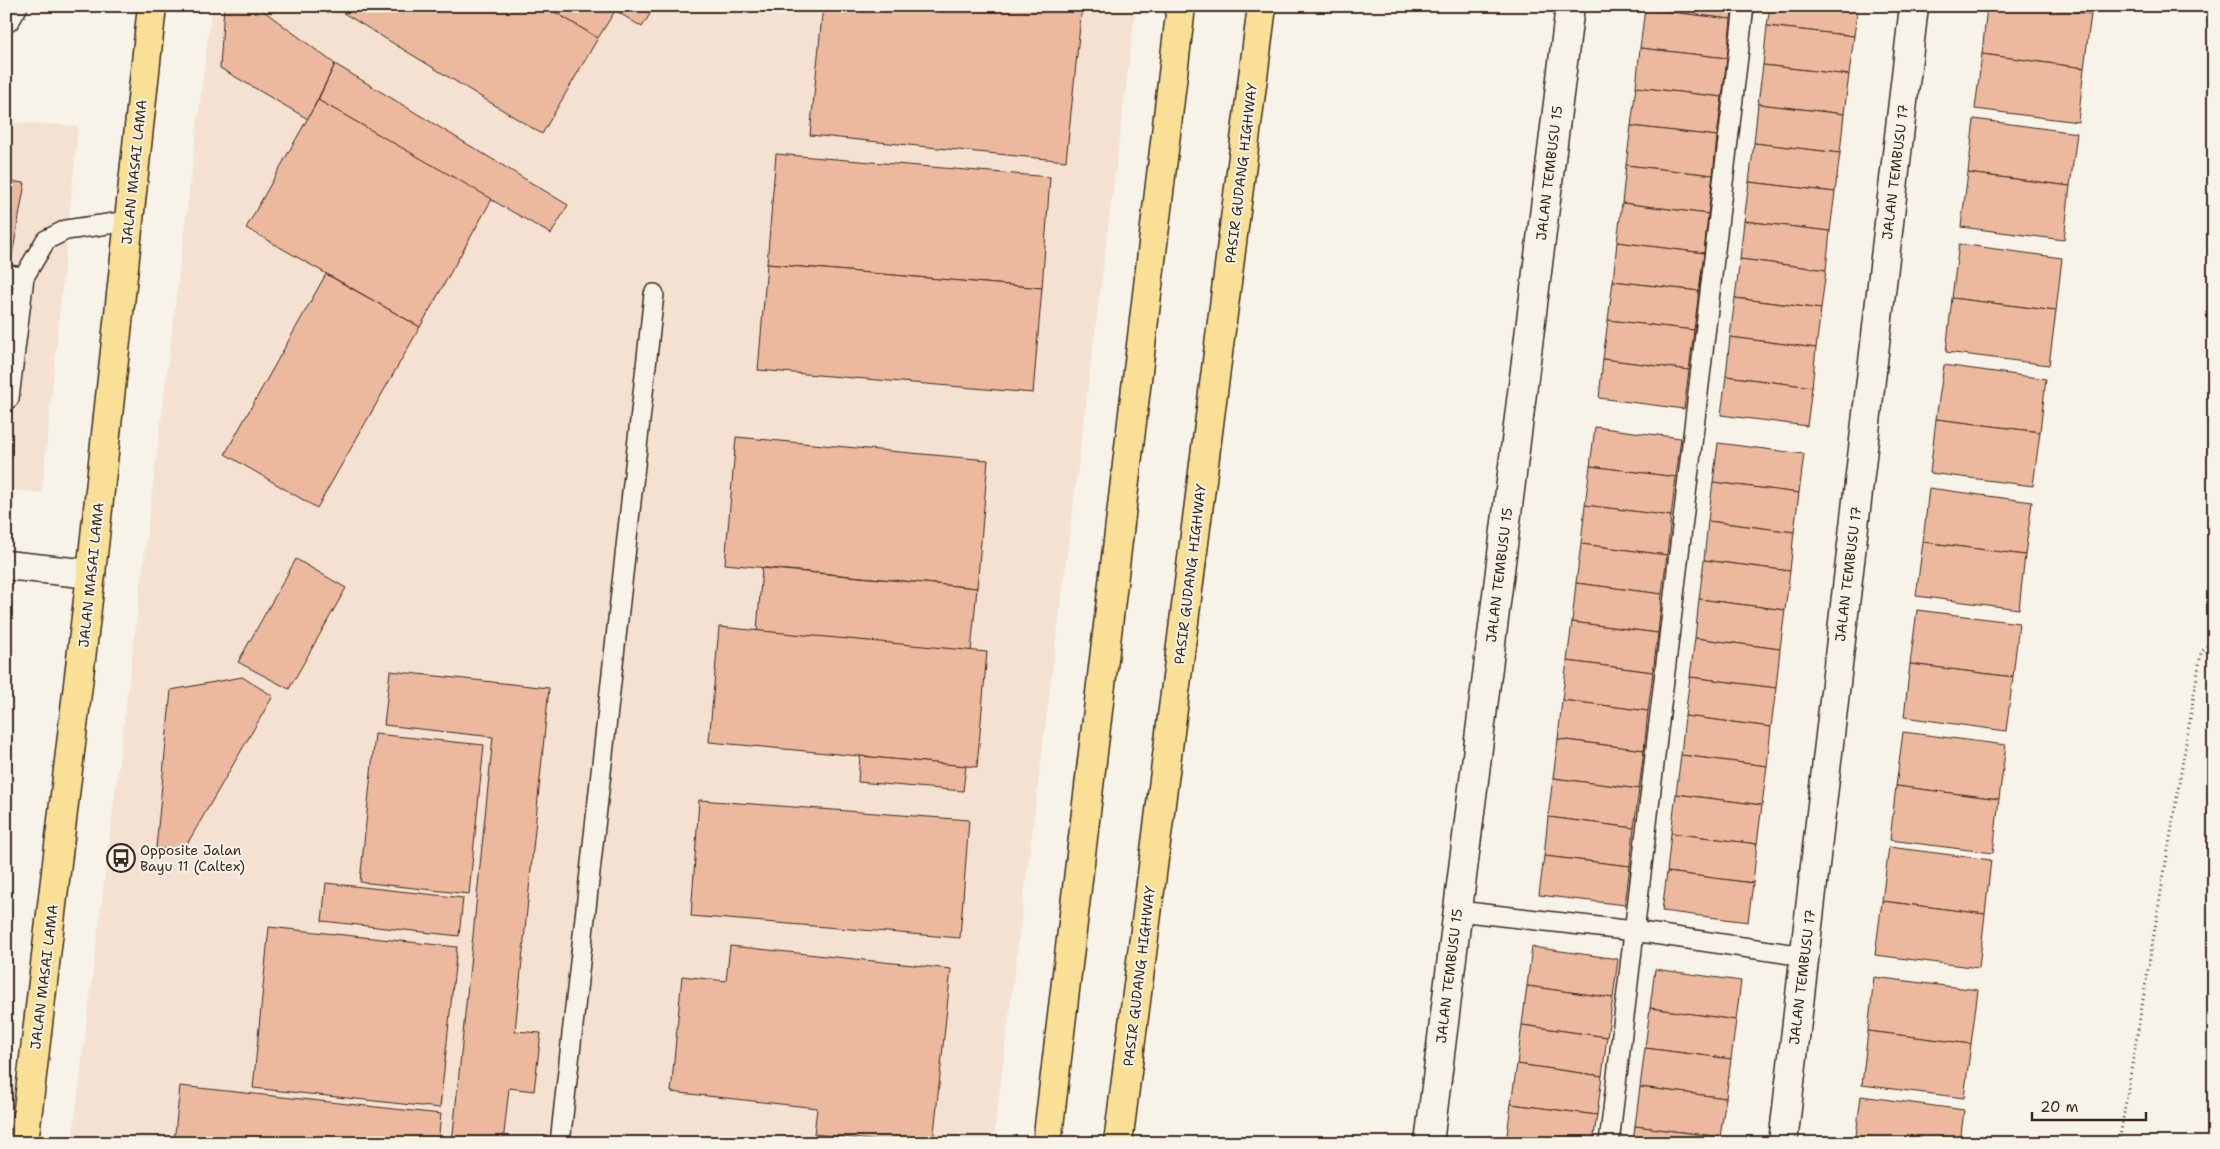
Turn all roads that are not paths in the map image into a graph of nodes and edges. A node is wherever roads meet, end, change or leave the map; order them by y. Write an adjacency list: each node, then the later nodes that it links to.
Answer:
1 (13, 6): 8 (street)
2 (152, 6): 9 (main road, JALAN MASAI LAMA)
3 (1181, 6): 20 (main road)
4 (1262, 6): 21 (main road, PASIR GUDANG HIGHWAY)
5 (1570, 6): 15 (street, JALAN TEMBUSU 15)
6 (1744, 6): 16 (lane)
7 (1914, 6): 17 (street, JALAN TEMBUSU 17)
8 (6, 18)
9 (129, 221): 10 (lane); 14 (main road, JALAN MASAI LAMA)
10 (15, 276): 12 (lane)
11 (654, 294): 19 (lane)
12 (6, 400)
13 (6, 565): 14 (street)
14 (91, 574): 18 (main road, JALAN MASAI LAMA)
15 (1458, 911): 16 (lane); 22 (street, JALAN TEMBUSU 15)
16 (1634, 932): 17 (lane); 23 (lane)
17 (1804, 956): 24 (street, JALAN TEMBUSU 17)
18 (24, 1143)
19 (560, 1143)
20 (1047, 1143)
21 (1118, 1143)
22 (1429, 1143)
23 (1608, 1143)
24 (1782, 1143)

